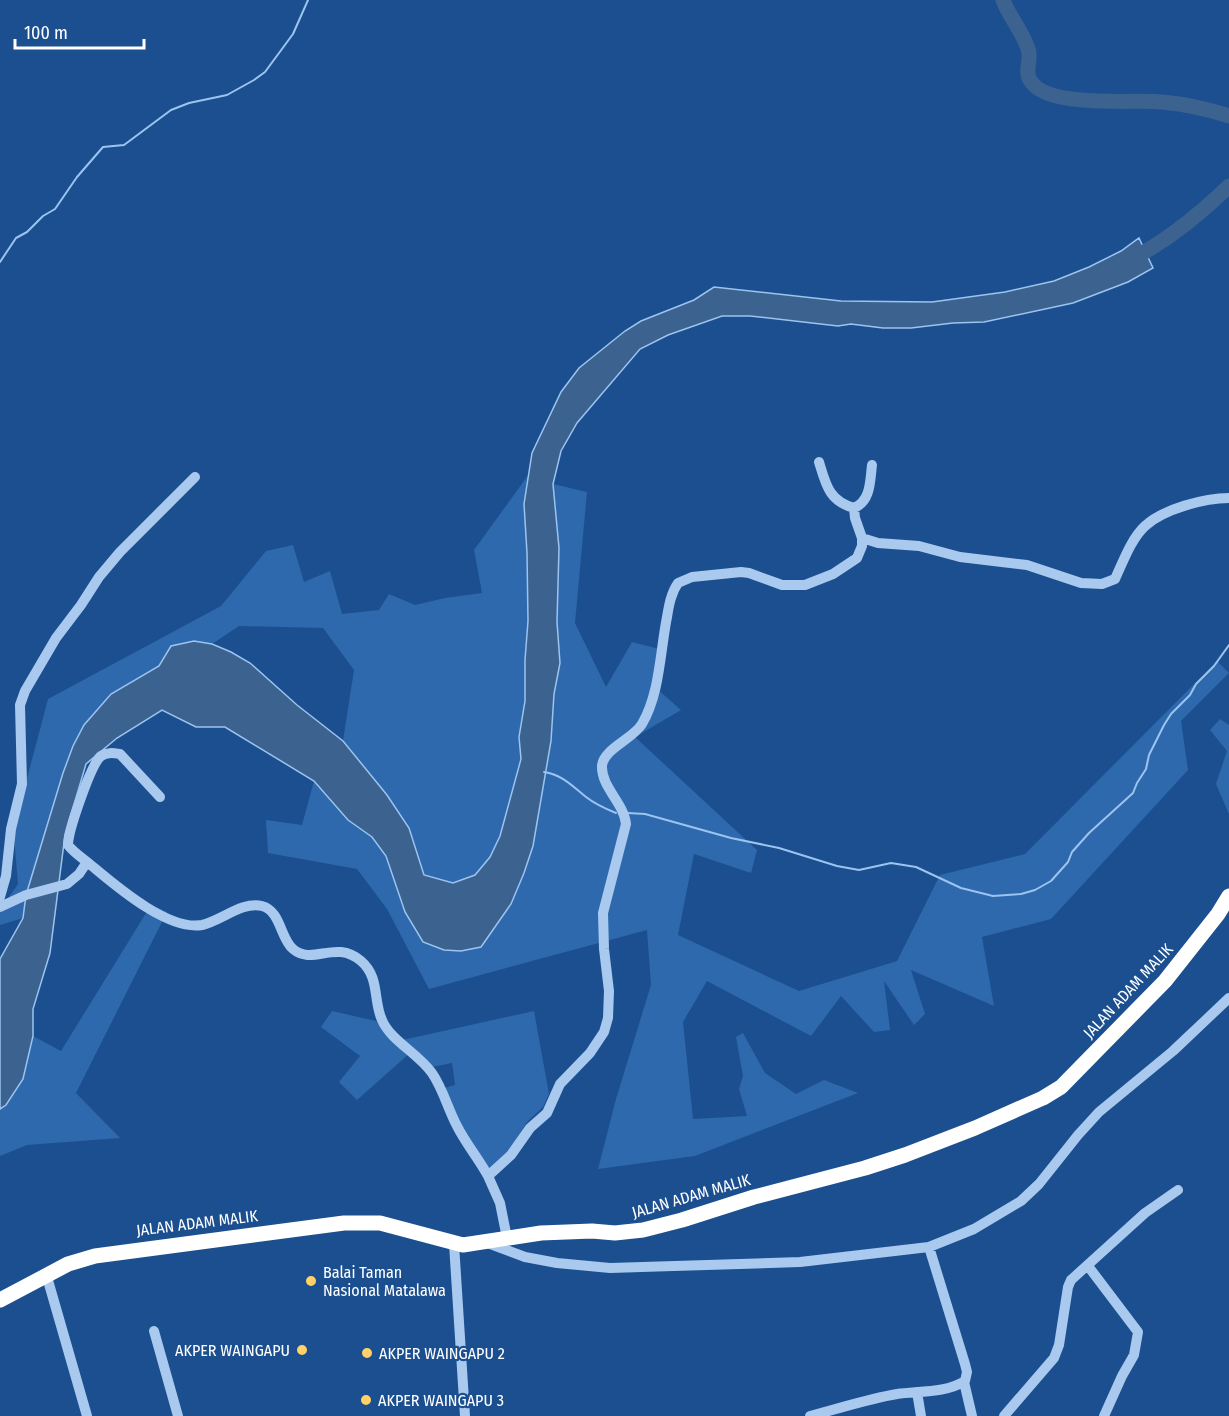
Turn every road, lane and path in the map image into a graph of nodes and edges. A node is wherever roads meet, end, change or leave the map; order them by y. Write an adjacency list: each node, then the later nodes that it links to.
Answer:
1 (819, 462): 5 (street)
2 (872, 465): 5 (street)
3 (195, 477): 10 (street)
4 (1229, 498): 6 (street)
5 (854, 507): 6 (street)
6 (862, 538): 13 (street)
7 (160, 797): 8 (street)
8 (87, 862): 11 (street); 13 (street)
9 (1229, 896): 15 (highway, JALAN ADAM MALIK)
10 (0, 897)
11 (0, 907)
12 (1229, 998): 18 (street)
13 (488, 1176): 15 (street)
14 (1178, 1190): 19 (street)
15 (507, 1238): 16 (highway, JALAN ADAM MALIK)
16 (484, 1242): 17 (highway, JALAN ADAM MALIK); 18 (street)
17 (454, 1244): 20 (highway, JALAN ADAM MALIK); 27 (street)
18 (928, 1247): 23 (street)
19 (1088, 1266): 31 (street); 32 (street)
20 (47, 1277): 21 (highway, JALAN ADAM MALIK); 25 (street)
21 (0, 1300)
22 (154, 1331): 26 (street)
23 (964, 1382): 24 (street); 30 (street)
24 (917, 1392): 28 (street); 29 (street)
25 (87, 1416)
26 (178, 1416)
27 (464, 1416)
28 (810, 1416)
29 (921, 1416)
30 (972, 1416)
31 (1004, 1416)
32 (1104, 1416)

